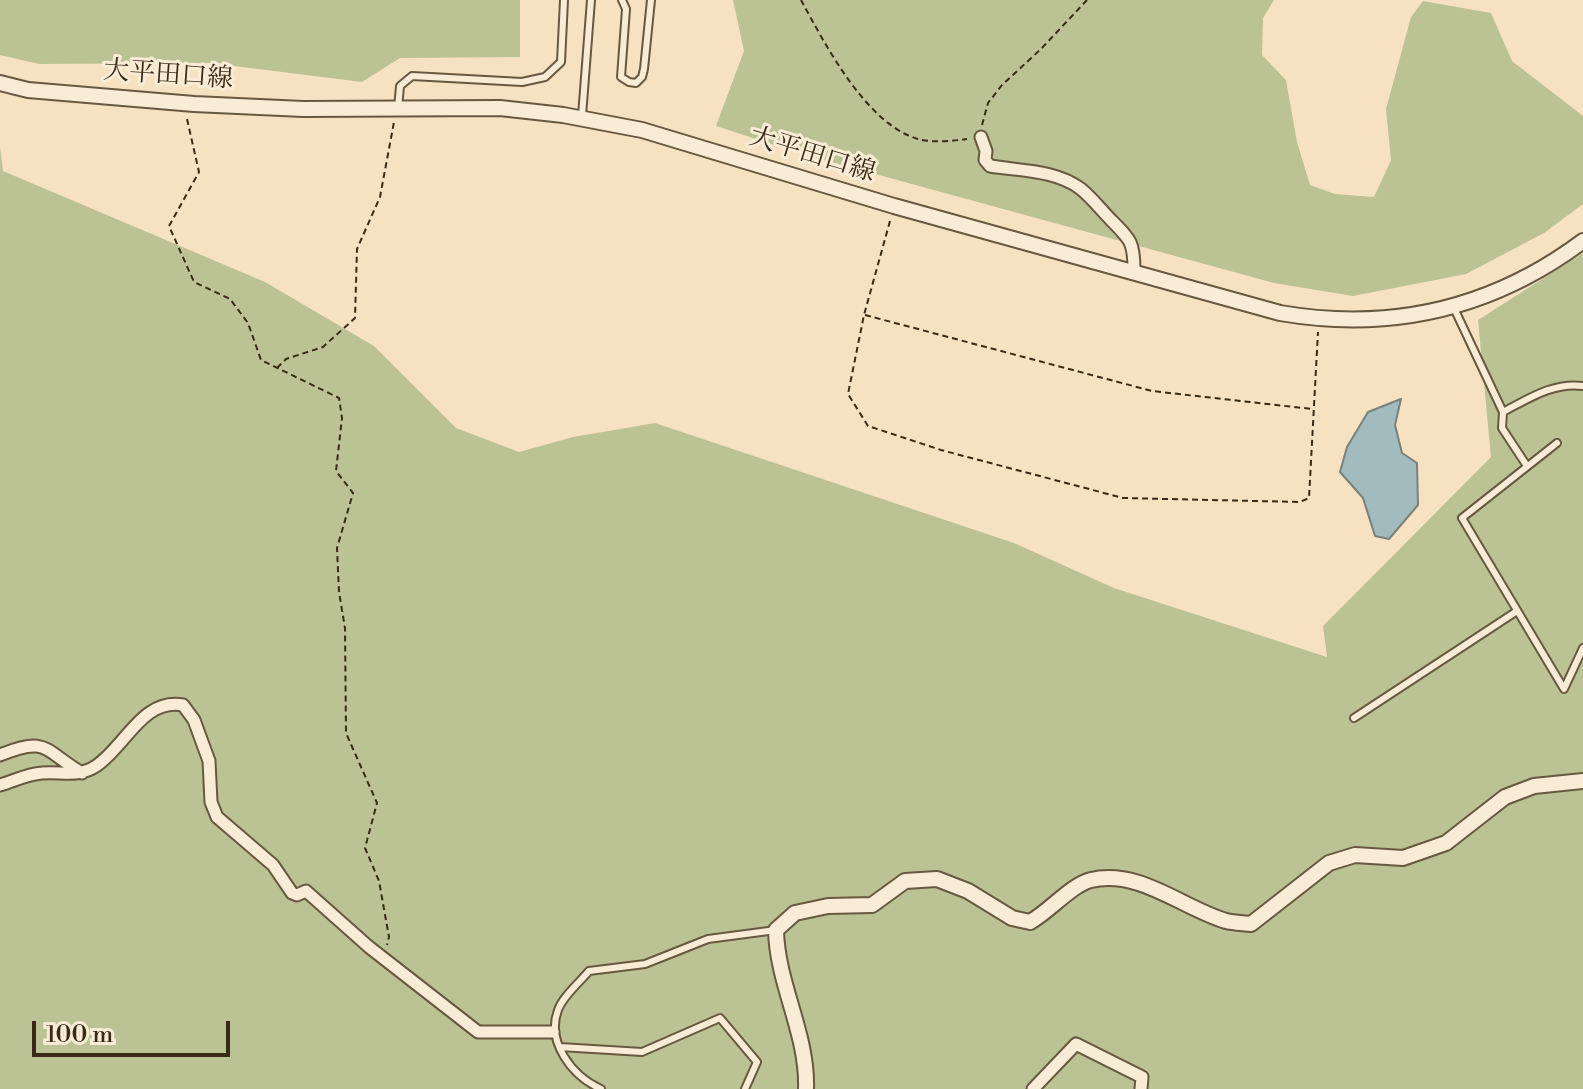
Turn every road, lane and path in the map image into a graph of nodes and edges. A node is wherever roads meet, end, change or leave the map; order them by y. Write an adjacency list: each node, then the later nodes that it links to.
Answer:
1 (564, 0): 9 (lane)
2 (591, 0): 10 (lane)
3 (622, 0): 4 (lane)
4 (651, 0)
5 (801, 0): 11 (path)
6 (1087, 0): 11 (path)
7 (0, 83): 8 (street, 大平田口線)
8 (183, 103): 9 (street, 大平田口線); 18 (path)
9 (398, 109): 10 (street, 大平田口線); 18 (path)
10 (582, 119): 12 (street, 大平田口線)
11 (981, 137): 14 (street)
12 (894, 206): 14 (street, 大平田口線); 16 (path)
13 (1583, 241): 15 (street, 大平田口線)
14 (1134, 270): 17 (street, 大平田口線)
15 (1453, 306): 17 (street, 大平田口線); 21 (lane)
16 (864, 315): 20 (path); 20 (path)
17 (1319, 319): 20 (path)
18 (277, 368): 32 (path)
19 (1583, 386): 21 (lane)
20 (1313, 409)
21 (1503, 412): 23 (lane)
22 (1557, 443): 23 (lane)
23 (1527, 466): 24 (lane)
24 (1517, 611): 25 (lane); 26 (lane)
25 (1583, 648)
26 (1354, 718)
27 (0, 755): 28 (street)
28 (83, 773): 30 (street); 32 (street)
29 (1583, 781): 31 (street)
30 (0, 785)
31 (776, 930): 33 (lane); 37 (street)
32 (383, 959): 33 (street)
33 (553, 1032): 35 (lane)
34 (560, 1047): 36 (lane)
35 (601, 1089)
36 (745, 1089)
37 (806, 1089)
38 (1033, 1089): 39 (street)
39 (1141, 1089)

